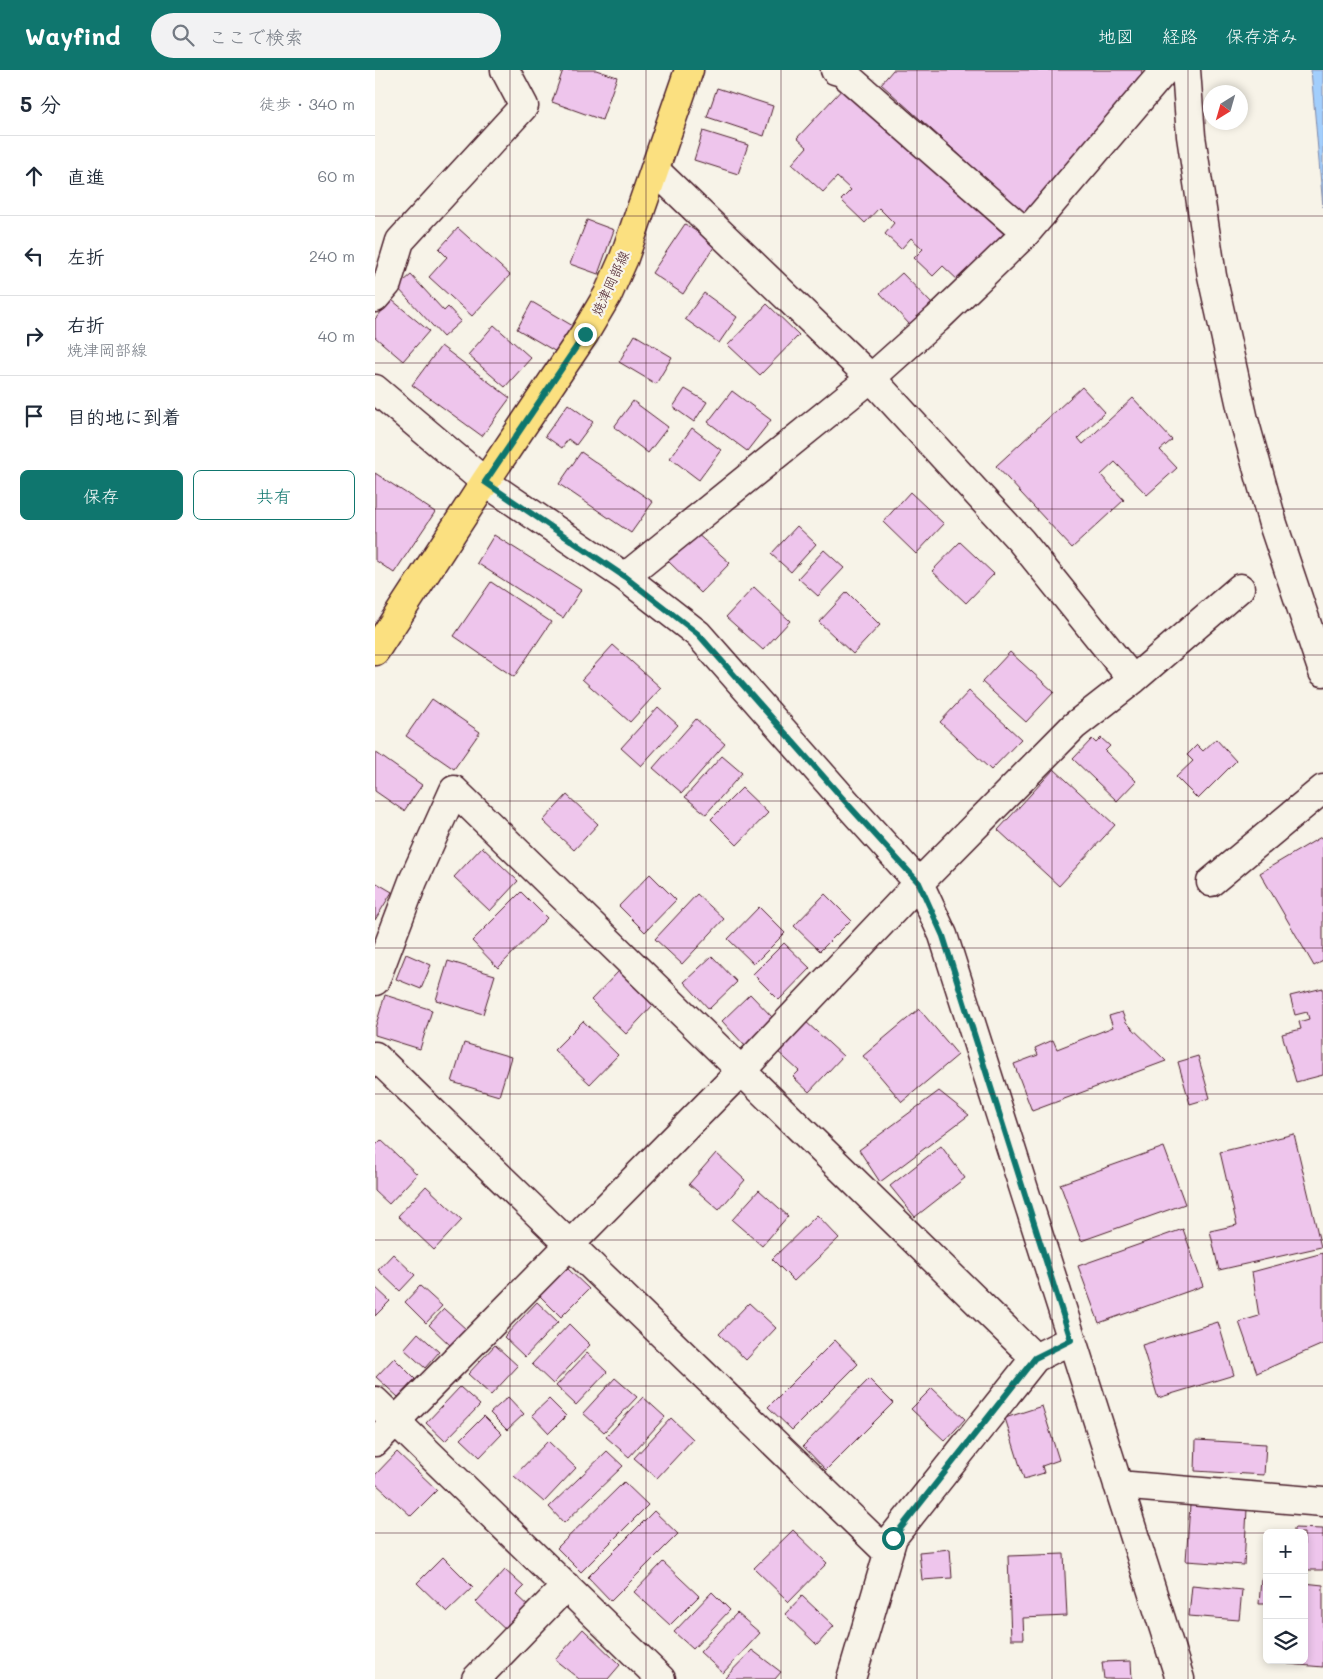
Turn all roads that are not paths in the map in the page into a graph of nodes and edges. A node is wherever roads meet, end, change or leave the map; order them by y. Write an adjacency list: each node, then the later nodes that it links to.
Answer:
1 (505, 70): 8 (street)
2 (689, 70): 6 (main road, 焼津岡部線)
3 (1165, 70): 7 (street)
4 (1186, 70): 15 (street)
5 (840, 71): 7 (street)
6 (655, 170): 9 (street); 11 (main road, 焼津岡部線)
7 (1026, 233): 9 (street)
8 (375, 298)
9 (871, 378): 12 (street); 16 (street)
10 (375, 389): 11 (street)
11 (485, 482): 12 (street); 14 (main road, 焼津岡部線)
12 (625, 577): 19 (street)
13 (1239, 588): 16 (street)
14 (375, 651)
15 (1323, 672)
16 (1133, 680): 19 (street)
17 (1323, 789): 18 (street)
18 (1211, 882)
19 (919, 883): 22 (street); 24 (street)
20 (375, 981): 22 (street)
21 (375, 1056): 23 (street)
22 (741, 1071): 23 (street); 25 (street)
23 (569, 1244): 27 (street); 31 (street)
24 (1071, 1340): 25 (street); 29 (street)
25 (1035, 1358): 31 (street)
26 (375, 1402): 27 (street)
27 (395, 1421): 28 (street); 32 (street)
28 (375, 1442)
29 (1118, 1485): 30 (street); 36 (street)
30 (1323, 1502)
31 (888, 1553): 35 (street)
32 (566, 1586): 33 (street); 34 (street)
33 (476, 1679)
34 (661, 1679)
35 (851, 1679)
36 (1180, 1679)

